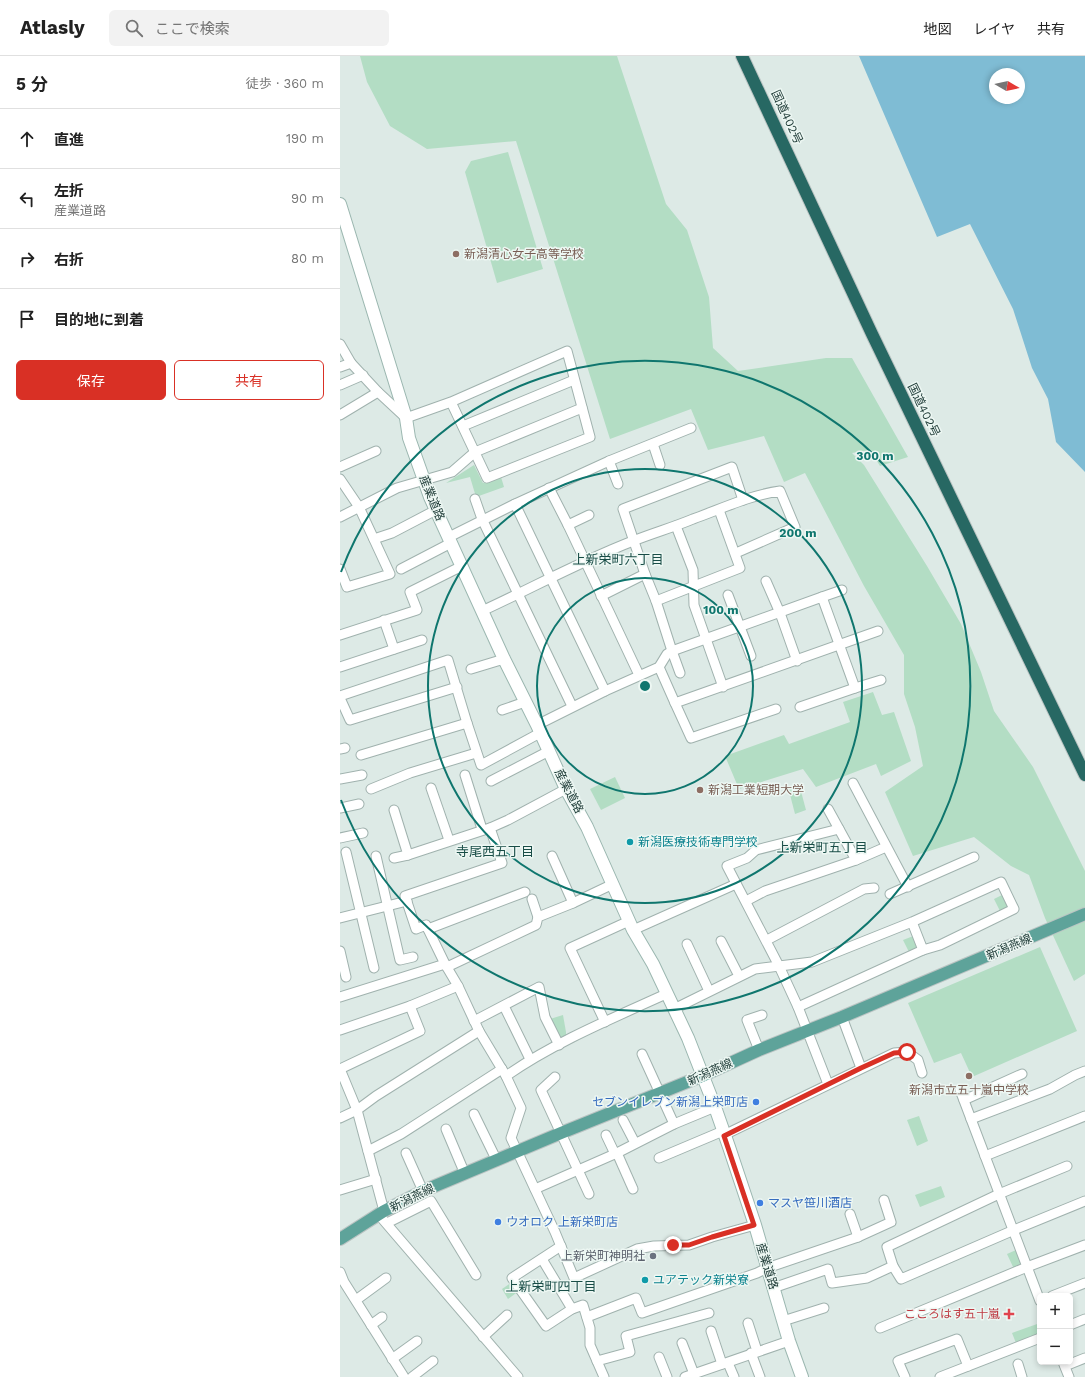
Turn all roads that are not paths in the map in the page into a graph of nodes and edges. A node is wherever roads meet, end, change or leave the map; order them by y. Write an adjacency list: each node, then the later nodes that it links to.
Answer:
1 (742, 56): 93 (highway, 国道402号)
2 (340, 204): 13 (street, 産業道路)
3 (340, 344): 4 (street)
4 (351, 363): 5 (street); 6 (street)
5 (340, 367)
6 (363, 375): 8 (street); 9 (street)
7 (574, 380): 10 (street); 11 (street); 14 (street)
8 (340, 386)
9 (378, 392): 12 (street); 13 (street)
10 (451, 402): 13 (street); 14 (street)
11 (582, 408): 18 (street); 18 (street)
12 (340, 415)
13 (406, 418): 23 (street, 産業道路)
14 (463, 426): 18 (street)
15 (692, 428): 16 (street)
16 (652, 444): 19 (street); 20 (street)
17 (376, 451): 21 (street)
18 (475, 452): 23 (street)
19 (609, 461): 24 (street); 25 (street)
20 (660, 466)
21 (340, 467)
22 (340, 479): 29 (street)
23 (424, 480): 29 (street); 30 (street, 産業道路)
24 (618, 484)
25 (549, 488): 28 (street); 35 (street)
26 (475, 499): 34 (street)
27 (743, 500): 31 (street); 39 (street); 40 (street)
28 (515, 504): 34 (street); 46 (street)
29 (359, 507): 33 (street); 37 (street)
30 (436, 510): 37 (street); 38 (street, 産業道路)
31 (719, 510): 36 (street); 40 (street)
32 (589, 515): 35 (street)
33 (340, 517)
34 (482, 520): 38 (street); 50 (street)
35 (568, 525): 41 (street)
36 (676, 526): 39 (street); 48 (street)
37 (374, 539): 43 (street)
38 (450, 540): 42 (street, 産業道路); 44 (street)
39 (634, 540): 41 (street); 45 (street)
40 (736, 553): 48 (street)
41 (585, 562): 46 (street); 52 (street)
42 (462, 566): 55 (street, 産業道路); 57 (street)
43 (340, 569)
44 (401, 569)
45 (645, 574): 52 (street); 54 (street)
46 (551, 578): 50 (street); 78 (street)
47 (766, 581): 56 (street)
48 (694, 586): 54 (street); 61 (street)
49 (842, 590): 53 (street)
50 (518, 595): 55 (street); 82 (street)
51 (728, 595): 58 (street)
52 (601, 596): 73 (street)
53 (822, 597): 56 (street); 63 (street)
54 (656, 601): 65 (street)
55 (482, 611): 67 (street, 産業道路)
56 (780, 612): 58 (street); 68 (street)
57 (384, 620): 60 (street); 64 (street)
58 (739, 626): 61 (street); 66 (street)
59 (878, 631): 63 (street)
60 (340, 635)
61 (705, 639): 65 (street); 76 (street)
62 (422, 640): 64 (street)
63 (840, 645): 68 (street); 77 (street)
64 (394, 648): 69 (street)
65 (672, 651): 70 (street); 72 (street)
66 (751, 656)
67 (504, 659): 71 (street); 80 (street, 産業道路)
68 (797, 661): 76 (street)
69 (340, 667)
70 (659, 667): 73 (street); 81 (street)
71 (470, 669)
72 (680, 673)
73 (639, 675): 78 (street)
74 (881, 680): 77 (street)
75 (457, 687): 79 (street); 79 (street); 86 (street)
76 (723, 687): 81 (street)
77 (855, 688): 83 (street)
78 (605, 691): 82 (street)
79 (340, 697)
80 (525, 702): 85 (street); 87 (street, 産業道路)
81 (675, 703): 84 (street)
82 (572, 706): 87 (street)
83 (800, 707)
84 (776, 709)
85 (502, 710)
86 (467, 723): 89 (street); 90 (street)
87 (539, 729): 88 (street, 産業道路); 89 (street)
88 (549, 751): 95 (street); 98 (street, 産業道路)
89 (476, 753): 99 (street)
90 (361, 755)
91 (362, 775): 94 (street)
92 (465, 775): 105 (street)
93 (1085, 775)
94 (340, 779)
95 (491, 781)
96 (852, 783): 109 (street)
97 (431, 788): 108 (street)
98 (566, 789): 105 (street); 117 (street, 産業道路)
99 (371, 790)
100 (359, 804): 101 (street)
101 (340, 808)
102 (828, 809): 104 (street)
103 (394, 810): 111 (street)
104 (839, 828): 116 (street); 118 (street)
105 (486, 829): 108 (street); 125 (street)
106 (363, 833): 107 (street)
107 (340, 838)
108 (449, 840): 111 (street)
109 (886, 847): 116 (street); 119 (street)
110 (346, 852): 128 (street)
111 (408, 855): 115 (street)
112 (376, 856): 127 (street)
113 (552, 856): 126 (street)
114 (974, 856): 119 (street)
115 (394, 858)
116 (856, 860): 124 (street)
117 (613, 884): 126 (street); 133 (street, 産業道路)
118 (736, 884): 124 (street); 133 (street)
119 (908, 887): 122 (street)
120 (874, 888): 135 (street)
121 (525, 892): 134 (street)
122 (890, 894)
123 (532, 899): 130 (street)
124 (746, 901): 135 (street)
125 (407, 902): 127 (street); 134 (street)
126 (573, 903): 130 (street)
127 (388, 907): 128 (street); 140 (street)
128 (360, 912): 131 (street); 143 (street)
129 (1085, 914): 155 (main road, 新潟燕線)
130 (538, 917): 141 (street)
131 (340, 918)
132 (912, 922): 138 (street); 138 (street); 142 (street)
133 (631, 925): 148 (street, 産業道路); 157 (street)
134 (428, 929): 141 (street)
135 (767, 940): 142 (street)
136 (721, 941): 144 (street)
137 (686, 944): 147 (street)
138 (923, 950): 152 (street)
139 (340, 952): 145 (street)
140 (413, 957)
141 (446, 966): 146 (street); 149 (street)
142 (780, 966): 144 (street); 152 (street)
143 (374, 968)
144 (739, 976): 147 (street)
145 (346, 977)
146 (458, 986): 150 (street); 156 (street)
147 (709, 991): 153 (street)
148 (666, 994): 153 (street, 産業道路); 157 (street)
149 (340, 997)
150 (410, 1006): 158 (street); 166 (street)
151 (504, 1006): 156 (street); 161 (street); 164 (street)
152 (798, 1007): 160 (street)
153 (674, 1009): 171 (street, 産業道路)
154 (762, 1015): 162 (street)
155 (842, 1017): 160 (main road, 新潟燕線); 165 (street)
156 (474, 1021): 159 (street)
157 (605, 1022): 161 (street)
158 (340, 1030)
159 (479, 1031): 168 (street); 178 (street)
160 (808, 1031): 162 (main road, 新潟燕線); 173 (street)
161 (559, 1044): 164 (street)
162 (759, 1050): 171 (main road, 新潟燕線)
163 (642, 1054): 175 (street)
164 (530, 1059): 168 (street)
165 (861, 1068): 169 (street); 173 (street)
166 (340, 1069): 178 (street)
167 (1085, 1071): 182 (street)
168 (504, 1073): 190 (street); 191 (street)
169 (922, 1073)
170 (1022, 1074): 176 (street)
171 (702, 1076): 175 (main road, 新潟燕線); 177 (street, 産業道路)
172 (555, 1077): 186 (street)
173 (828, 1084): 187 (street)
174 (960, 1090): 176 (street)
175 (660, 1093): 184 (street); 186 (main road, 新潟燕線)
176 (964, 1100): 182 (street)
177 (715, 1107): 184 (street); 187 (street, 産業道路)
178 (357, 1110): 181 (street); 190 (street)
179 (474, 1114): 196 (street)
180 (1085, 1116): 194 (street)
181 (340, 1118)
182 (971, 1119): 194 (street)
183 (623, 1120): 189 (street)
184 (674, 1124): 189 (street)
185 (446, 1130): 199 (street)
186 (561, 1133): 191 (main road, 新潟燕線); 198 (street)
187 (723, 1133): 195 (street); 211 (street, 産業道路)
188 (606, 1135): 193 (street)
189 (635, 1143): 193 (street)
190 (368, 1151): 200 (street)
191 (517, 1152): 196 (main road, 新潟燕線); 203 (street)
192 (406, 1153): 204 (street)
193 (616, 1153): 198 (street); 202 (street)
194 (985, 1156): 206 (street)
195 (659, 1158)
196 (497, 1161): 199 (main road, 新潟燕線)
197 (1067, 1166): 206 (street)
198 (578, 1170): 203 (street); 205 (street)
199 (465, 1174): 204 (main road, 新潟燕線)
200 (376, 1179): 201 (street); 210 (street)
201 (341, 1187)
202 (632, 1188)
203 (535, 1189): 216 (street)
204 (423, 1191): 210 (main road, 新潟燕線)
205 (589, 1194)
206 (1000, 1194): 212 (street); 218 (street)
207 (884, 1200): 213 (street)
208 (1085, 1201): 212 (street)
209 (850, 1214): 213 (street)
210 (383, 1216): 214 (main road, 新潟燕線); 222 (street); 243 (street)
211 (754, 1225): 216 (street); 220 (street, 産業道路)
212 (1014, 1230): 218 (street); 219 (street)
213 (858, 1237): 220 (street)
214 (340, 1239)
215 (1085, 1245): 219 (street)
216 (561, 1246): 217 (street)
217 (542, 1259): 231 (street); 231 (street)
218 (893, 1266): 226 (street)
219 (1027, 1267): 227 (street); 241 (street)
220 (768, 1268): 226 (street, 産業道路); 235 (street)
221 (340, 1272): 224 (street)
222 (476, 1275)
223 (386, 1278): 229 (street)
224 (342, 1283): 229 (street)
225 (1085, 1283): 228 (street)
226 (773, 1288): 237 (street, 産業道路)
227 (1037, 1293)
228 (1060, 1293)
229 (356, 1300): 239 (street)
230 (824, 1308): 237 (street)
231 (572, 1309): 235 (street)
232 (709, 1313): 253 (street)
233 (507, 1315): 243 (street)
234 (382, 1317): 239 (street)
235 (586, 1317): 253 (street)
236 (1085, 1319): 240 (street)
237 (783, 1321): 245 (street, 産業道路)
238 (748, 1323): 248 (street)
239 (371, 1325): 251 (street)
240 (1073, 1325)
241 (880, 1328)
242 (711, 1331): 255 (street)
243 (483, 1337): 263 (street)
244 (1037, 1339): 258 (street)
245 (789, 1341): 248 (street); 268 (street, 産業道路)
246 (417, 1342): 251 (street)
247 (682, 1343): 261 (street)
248 (754, 1352): 255 (street); 267 (street)
249 (659, 1357): 265 (street)
250 (1085, 1358): 254 (street)
251 (392, 1359): 260 (street)
252 (433, 1361): 262 (street)
253 (597, 1361): 264 (street)
254 (1073, 1361)
255 (725, 1364): 259 (street); 266 (street)
256 (1018, 1364): 271 (street)
257 (1064, 1365): 272 (street)
258 (968, 1366): 269 (street); 270 (street)
259 (708, 1374): 261 (street)
260 (399, 1375)
261 (689, 1376)
262 (412, 1377)
263 (518, 1377)
264 (604, 1377)
265 (667, 1377)
266 (734, 1377)
267 (760, 1377)
268 (802, 1377)
269 (904, 1377)
270 (940, 1377)
271 (1022, 1377)
272 (1069, 1377)

